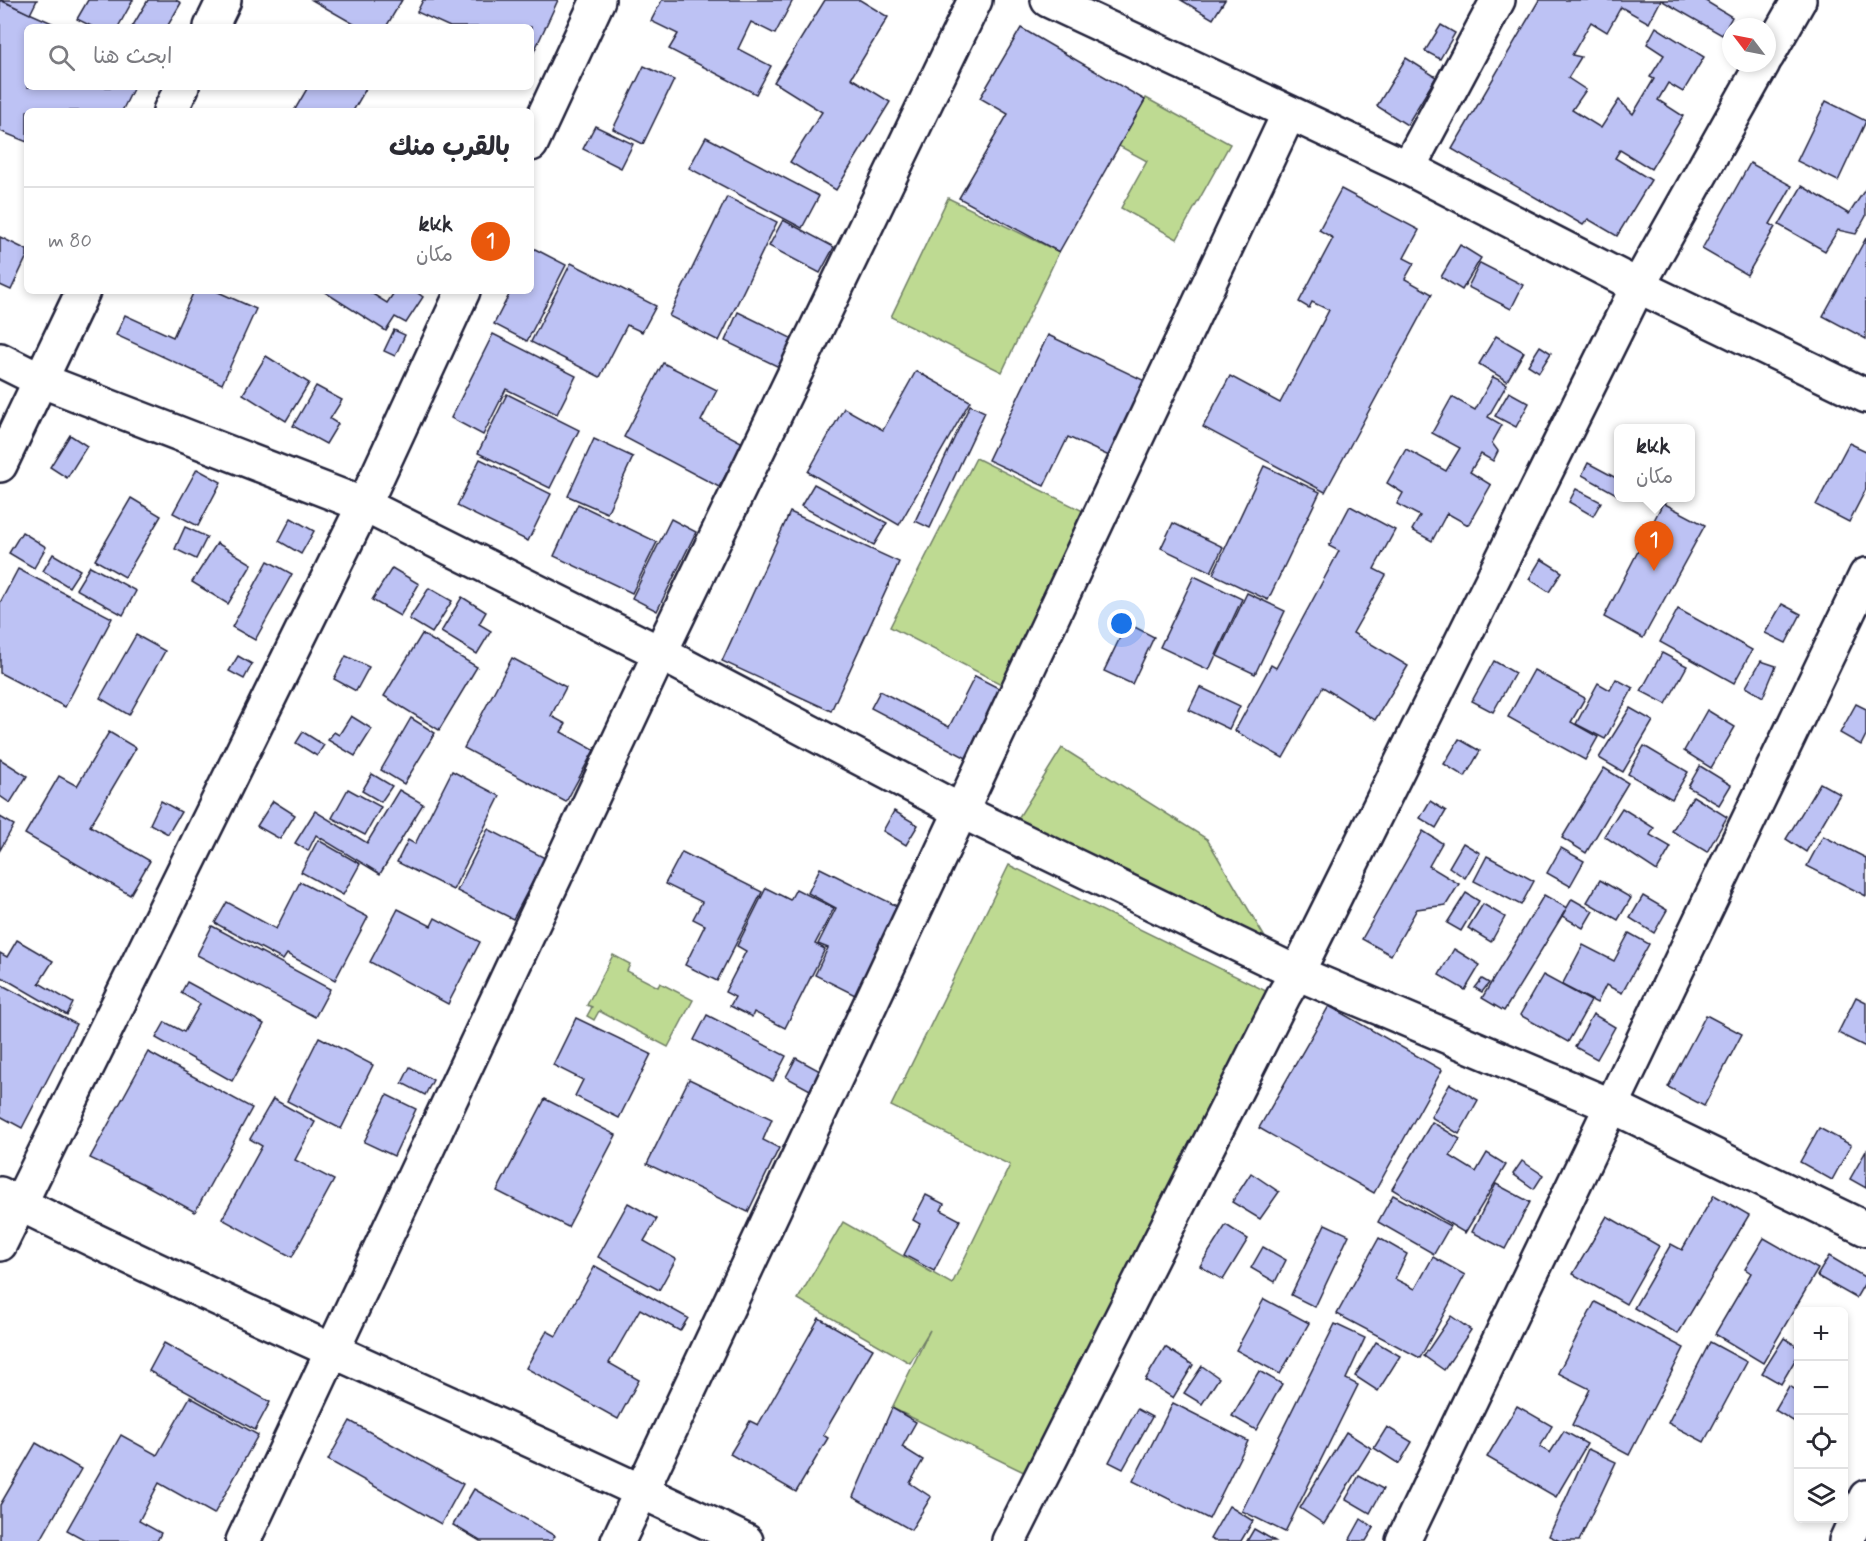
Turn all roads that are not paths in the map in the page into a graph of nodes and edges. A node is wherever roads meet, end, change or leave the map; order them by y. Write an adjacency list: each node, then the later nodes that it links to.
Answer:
1 (224, 0): 7 (street)
2 (598, 0): 13 (street)
3 (975, 0): 24 (street)
4 (1048, 0): 12 (street)
5 (1498, 0): 14 (street)
6 (1799, 0): 8 (street)
7 (212, 24)
8 (1776, 41)
9 (1758, 72): 15 (street)
10 (180, 90): 11 (street)
11 (172, 108)
12 (1289, 113): 14 (street); 25 (street)
13 (534, 138)
14 (1408, 168): 15 (street)
15 (1638, 286): 20 (street); 26 (street)
16 (82, 294): 19 (street)
17 (462, 294): 22 (street)
18 (0, 360): 19 (street)
19 (40, 380): 21 (street); 22 (street)
20 (1866, 396)
21 (0, 465)
22 (364, 505): 24 (street); 28 (street)
23 (1866, 575): 27 (street)
24 (660, 653): 25 (street); 31 (street)
25 (961, 812): 26 (street); 32 (street)
26 (1297, 973): 27 (street); 37 (street)
27 (1612, 1106): 29 (street); 38 (street)
28 (10, 1199): 30 (street); 31 (street)
29 (1866, 1229)
30 (0, 1244)
31 (332, 1351): 32 (street); 34 (street)
32 (642, 1491): 35 (street); 36 (street)
33 (1866, 1497): 39 (street)
34 (243, 1541)
35 (618, 1541)
36 (746, 1541)
37 (1010, 1541)
38 (1403, 1541)
39 (1846, 1541)

